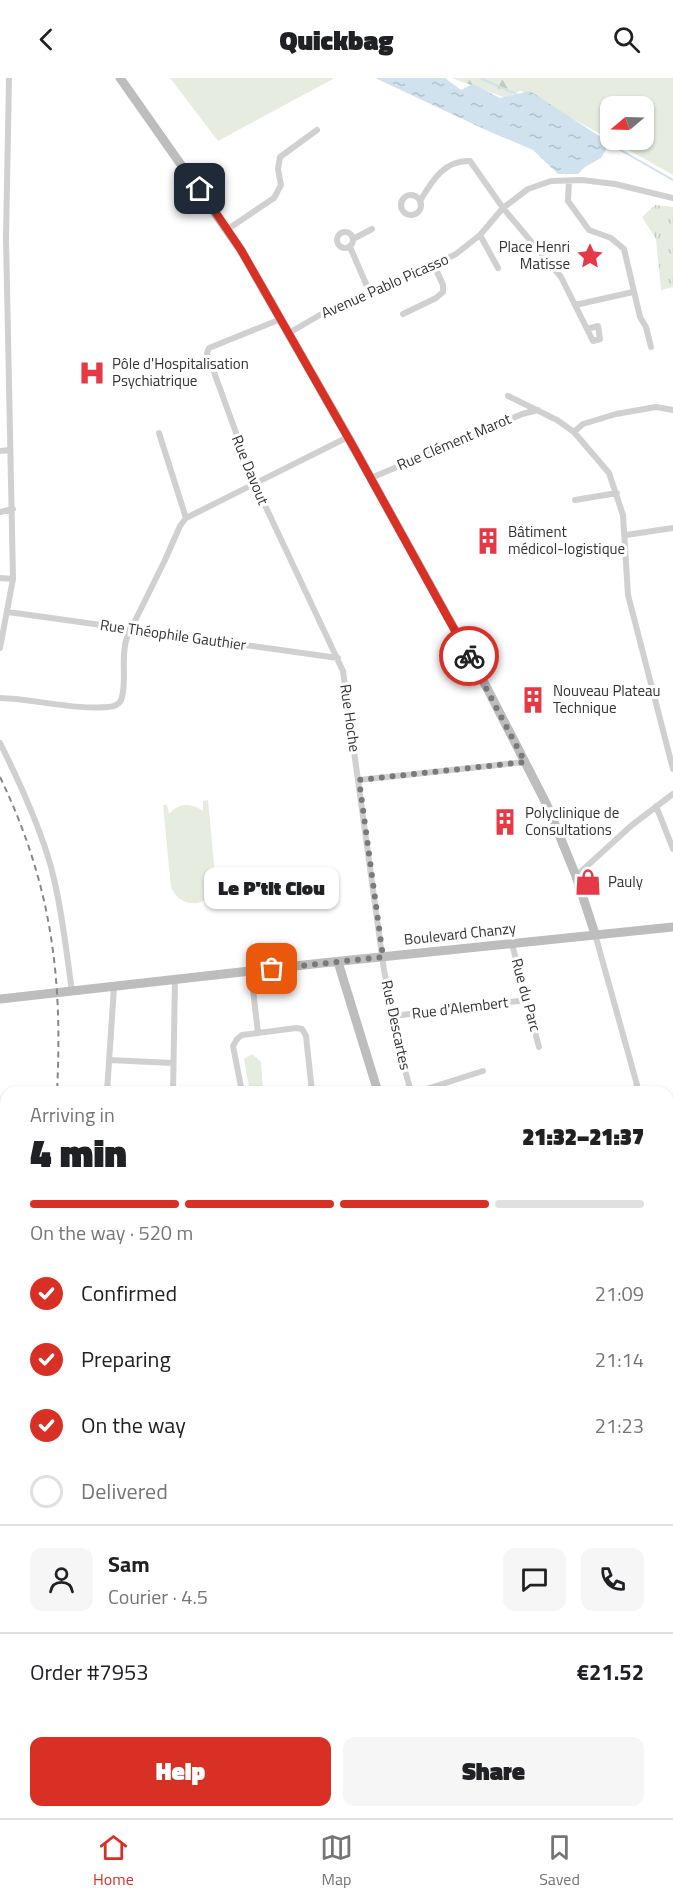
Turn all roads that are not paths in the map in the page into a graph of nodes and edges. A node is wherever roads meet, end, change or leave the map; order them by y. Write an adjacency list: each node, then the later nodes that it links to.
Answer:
1 (9, 78): 11 (street)
2 (120, 78): 9 (main road)
3 (317, 130): 9 (street)
4 (569, 181): 5 (street, Avenue Pablo Picasso); 7 (street, Avenue Pablo Picasso); 17 (street)
5 (673, 198)
6 (420, 201): 7 (street)
7 (503, 208): 10 (street, Avenue Pablo Picasso); 18 (street)
8 (372, 229): 12 (street)
9 (228, 230): 21 (main road)
10 (480, 235): 14 (street, Avenue Pablo Picasso); 15 (street)
11 (3, 239): 19 (street)
12 (353, 239): 13 (street); 13 (street)
13 (350, 247): 16 (street)
14 (434, 265): 16 (street, Avenue Pablo Picasso); 20 (street)
15 (498, 268)
16 (370, 292): 23 (street, Avenue Pablo Picasso)
17 (633, 292): 18 (street); 24 (street)
18 (575, 305): 22 (street)
19 (3, 311): 25 (street)
20 (404, 314)
21 (281, 319): 23 (main road); 36 (street, Rue Davout)
22 (587, 329)
23 (289, 333): 32 (main road)
24 (651, 347)
25 (8, 376): 26 (street); 33 (street)
26 (0, 378)
27 (508, 396): 28 (street)
28 (538, 410): 30 (street); 35 (street, Rue Clément Marot)
29 (673, 410): 30 (street)
30 (574, 432): 37 (street)
31 (159, 433): 41 (street)
32 (348, 437): 35 (main road); 36 (street)
33 (10, 450): 34 (street); 39 (street)
34 (0, 451)
35 (370, 478): 52 (main road)
36 (254, 482): 41 (street); 49 (street, Rue Davout)
37 (617, 493): 38 (street); 43 (street)
38 (575, 500)
39 (13, 509): 40 (street); 45 (street)
40 (0, 512)
41 (186, 518): 47 (street)
42 (673, 528): 43 (street)
43 (626, 536): 53 (street)
44 (0, 578): 45 (street)
45 (13, 579): 46 (street)
46 (8, 612): 47 (street, Rue Théophile Gauthier); 48 (street)
47 (132, 630): 49 (street, Rue Théophile Gauthier); 50 (street)
48 (0, 648)
49 (338, 658): 54 (street, Rue Hoche)
50 (0, 698)
51 (0, 743): 67 (street)
52 (525, 762): 54 (street); 58 (main road)
53 (673, 769)
54 (359, 780): 62 (street, Rue Hoche)
55 (673, 794): 56 (street)
56 (656, 806): 57 (street); 58 (street)
57 (673, 849)
58 (576, 876): 60 (main road)
59 (673, 927): 60 (main road, Boulevard Chanzy)
60 (595, 934): 61 (main road, Boulevard Chanzy); 83 (street)
61 (512, 944): 62 (main road, Boulevard Chanzy); 69 (street, Rue du Parc)
62 (383, 957): 63 (main road, Boulevard Chanzy); 70 (street, Rue Descartes)
63 (338, 962): 64 (main road, Boulevard Chanzy); 80 (main road)
64 (251, 972): 65 (main road, Boulevard Chanzy); 71 (street)
65 (175, 980): 66 (main road, Boulevard Chanzy); 74 (street)
66 (114, 987): 67 (main road, Boulevard Chanzy); 73 (street)
67 (72, 991): 68 (main road, Boulevard Chanzy)
68 (0, 999)
69 (527, 1000): 70 (street, Rue d'Alembert); 72 (street, Rue du Parc)
70 (393, 1016): 81 (street, Rue Descartes)
71 (258, 1033): 78 (street); 79 (street)
72 (539, 1047)
73 (109, 1060): 74 (street); 76 (street)
74 (173, 1063): 77 (street)
75 (483, 1071): 82 (street)
76 (107, 1086)
77 (173, 1086)
78 (241, 1086)
79 (311, 1086)
80 (376, 1086)
81 (409, 1086)
82 (436, 1086)
83 (637, 1086)

